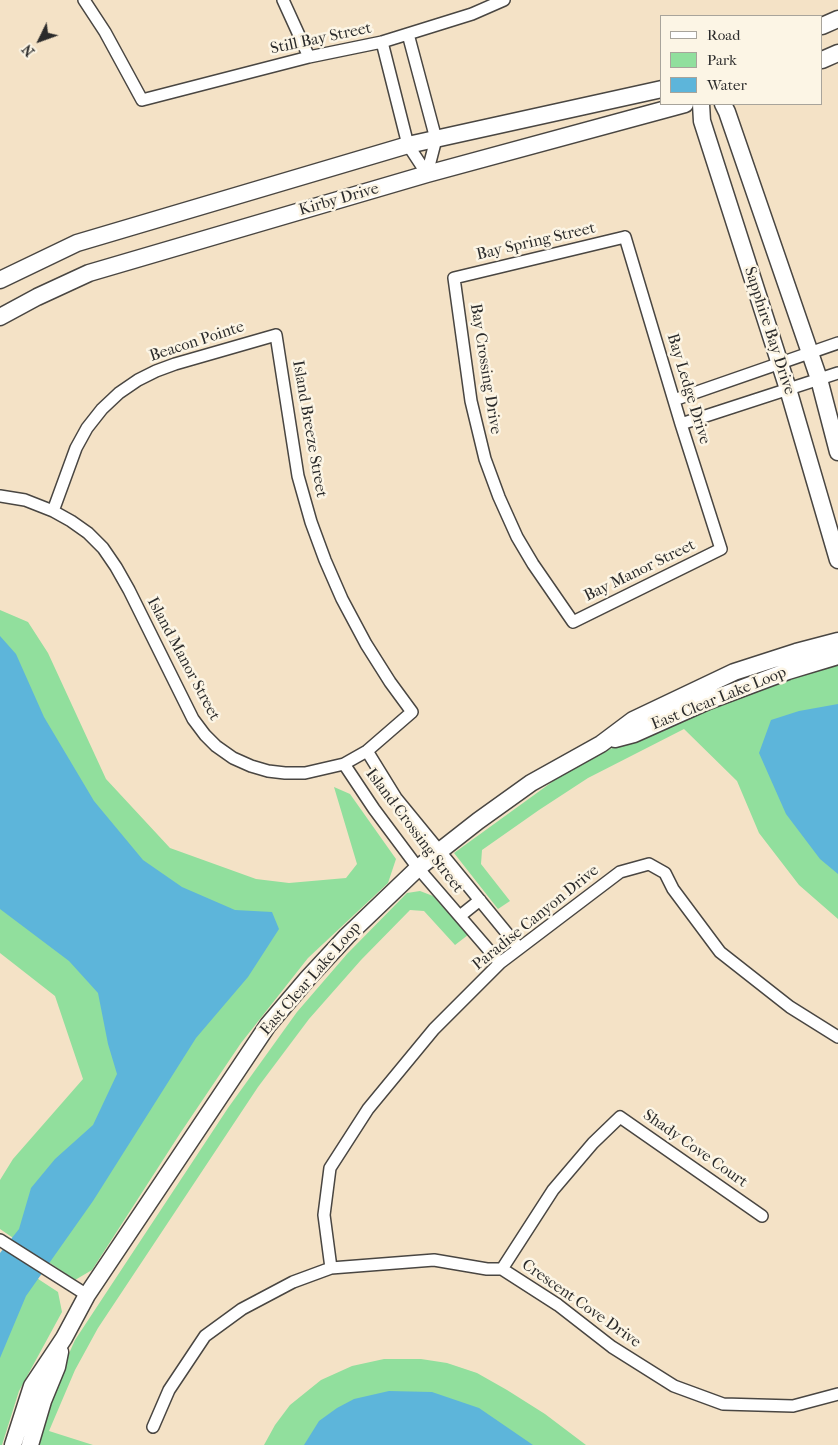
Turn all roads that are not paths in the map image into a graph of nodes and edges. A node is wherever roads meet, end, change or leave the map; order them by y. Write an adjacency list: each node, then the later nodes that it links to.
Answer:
1 (84, 0): 9 (street, Still Bay Street)
2 (283, 0): 9 (street)
3 (504, 0): 6 (street, Still Bay Street)
4 (838, 18): 5 (street)
5 (823, 26)
6 (408, 34): 7 (street, Still Bay Street); 15 (street)
7 (382, 42): 9 (street, Still Bay Street); 16 (street)
8 (838, 53): 10 (street)
9 (309, 57)
10 (823, 60)
11 (660, 89): 15 (street, Kirby Drive)
12 (680, 105): 17 (street, Kirby Drive)
13 (700, 105): 25 (street, Sapphire Bay Drive)
14 (724, 105): 24 (street, Sapphire Bay Drive)
15 (436, 139): 16 (street, Kirby Drive); 17 (street)
16 (408, 145): 17 (street); 20 (street, Kirby Drive)
17 (428, 174): 21 (street, Kirby Drive)
18 (625, 237): 19 (street, Bay Spring Street); 29 (street, Bay Ledge Drive)
19 (454, 278): 36 (street, Bay Crossing Drive)
20 (0, 280)
21 (0, 317)
22 (276, 335): 33 (street, Beacon Pointe); 39 (street, Island Breeze Street)
23 (838, 342): 24 (street)
24 (810, 352): 25 (street); 27 (street, Sapphire Bay Drive)
25 (780, 363): 28 (street, Sapphire Bay Drive); 29 (street)
26 (838, 373): 27 (street)
27 (819, 379): 28 (street); 31 (street, Sapphire Bay Drive)
28 (788, 389): 30 (street); 35 (street, Sapphire Bay Drive)
29 (674, 400): 30 (street, Bay Ledge Drive)
30 (681, 424): 34 (street, Bay Ledge Drive)
31 (838, 452)
32 (0, 496): 33 (street, Island Manor Street)
33 (53, 510): 42 (street, Island Manor Street)
34 (722, 549): 36 (street, Bay Manor Street)
35 (838, 560)
36 (573, 622)
37 (838, 641): 40 (street, East Clear Lake Loop)
38 (838, 656): 40 (street, East Clear Lake Loop)
39 (412, 712): 41 (street, Island Manor Street)
40 (601, 744): 43 (street, East Clear Lake Loop)
41 (367, 751): 42 (street, Island Manor Street); 43 (street, Island Crossing Street)
42 (344, 764): 44 (street, Island Crossing Street)
43 (440, 851): 44 (street, East Clear Lake Loop); 45 (street, Island Crossing Street)
44 (418, 868): 46 (street, Island Crossing Street); 54 (street, East Clear Lake Loop)
45 (480, 900): 46 (street, Island Crossing Street); 47 (street, Island Crossing Street)
46 (460, 916): 48 (street, Island Crossing Street)
47 (519, 948): 48 (street, Paradise Canyon Drive); 49 (street, Paradise Canyon Drive)
48 (500, 963): 52 (street, Paradise Canyon Drive)
49 (838, 1037)
50 (762, 1216): 53 (street, Shady Cove Court)
51 (0, 1240): 54 (street)
52 (331, 1268): 53 (street, Crescent Cove Drive); 57 (street, Crescent Cove Drive)
53 (502, 1269): 56 (street, Crescent Cove Drive)
54 (87, 1295): 55 (street, East Clear Lake Loop)
55 (64, 1338): 58 (street, East Clear Lake Loop); 59 (street, East Clear Lake Loop)
56 (838, 1394)
57 (153, 1427)
58 (12, 1445)
59 (30, 1445)

